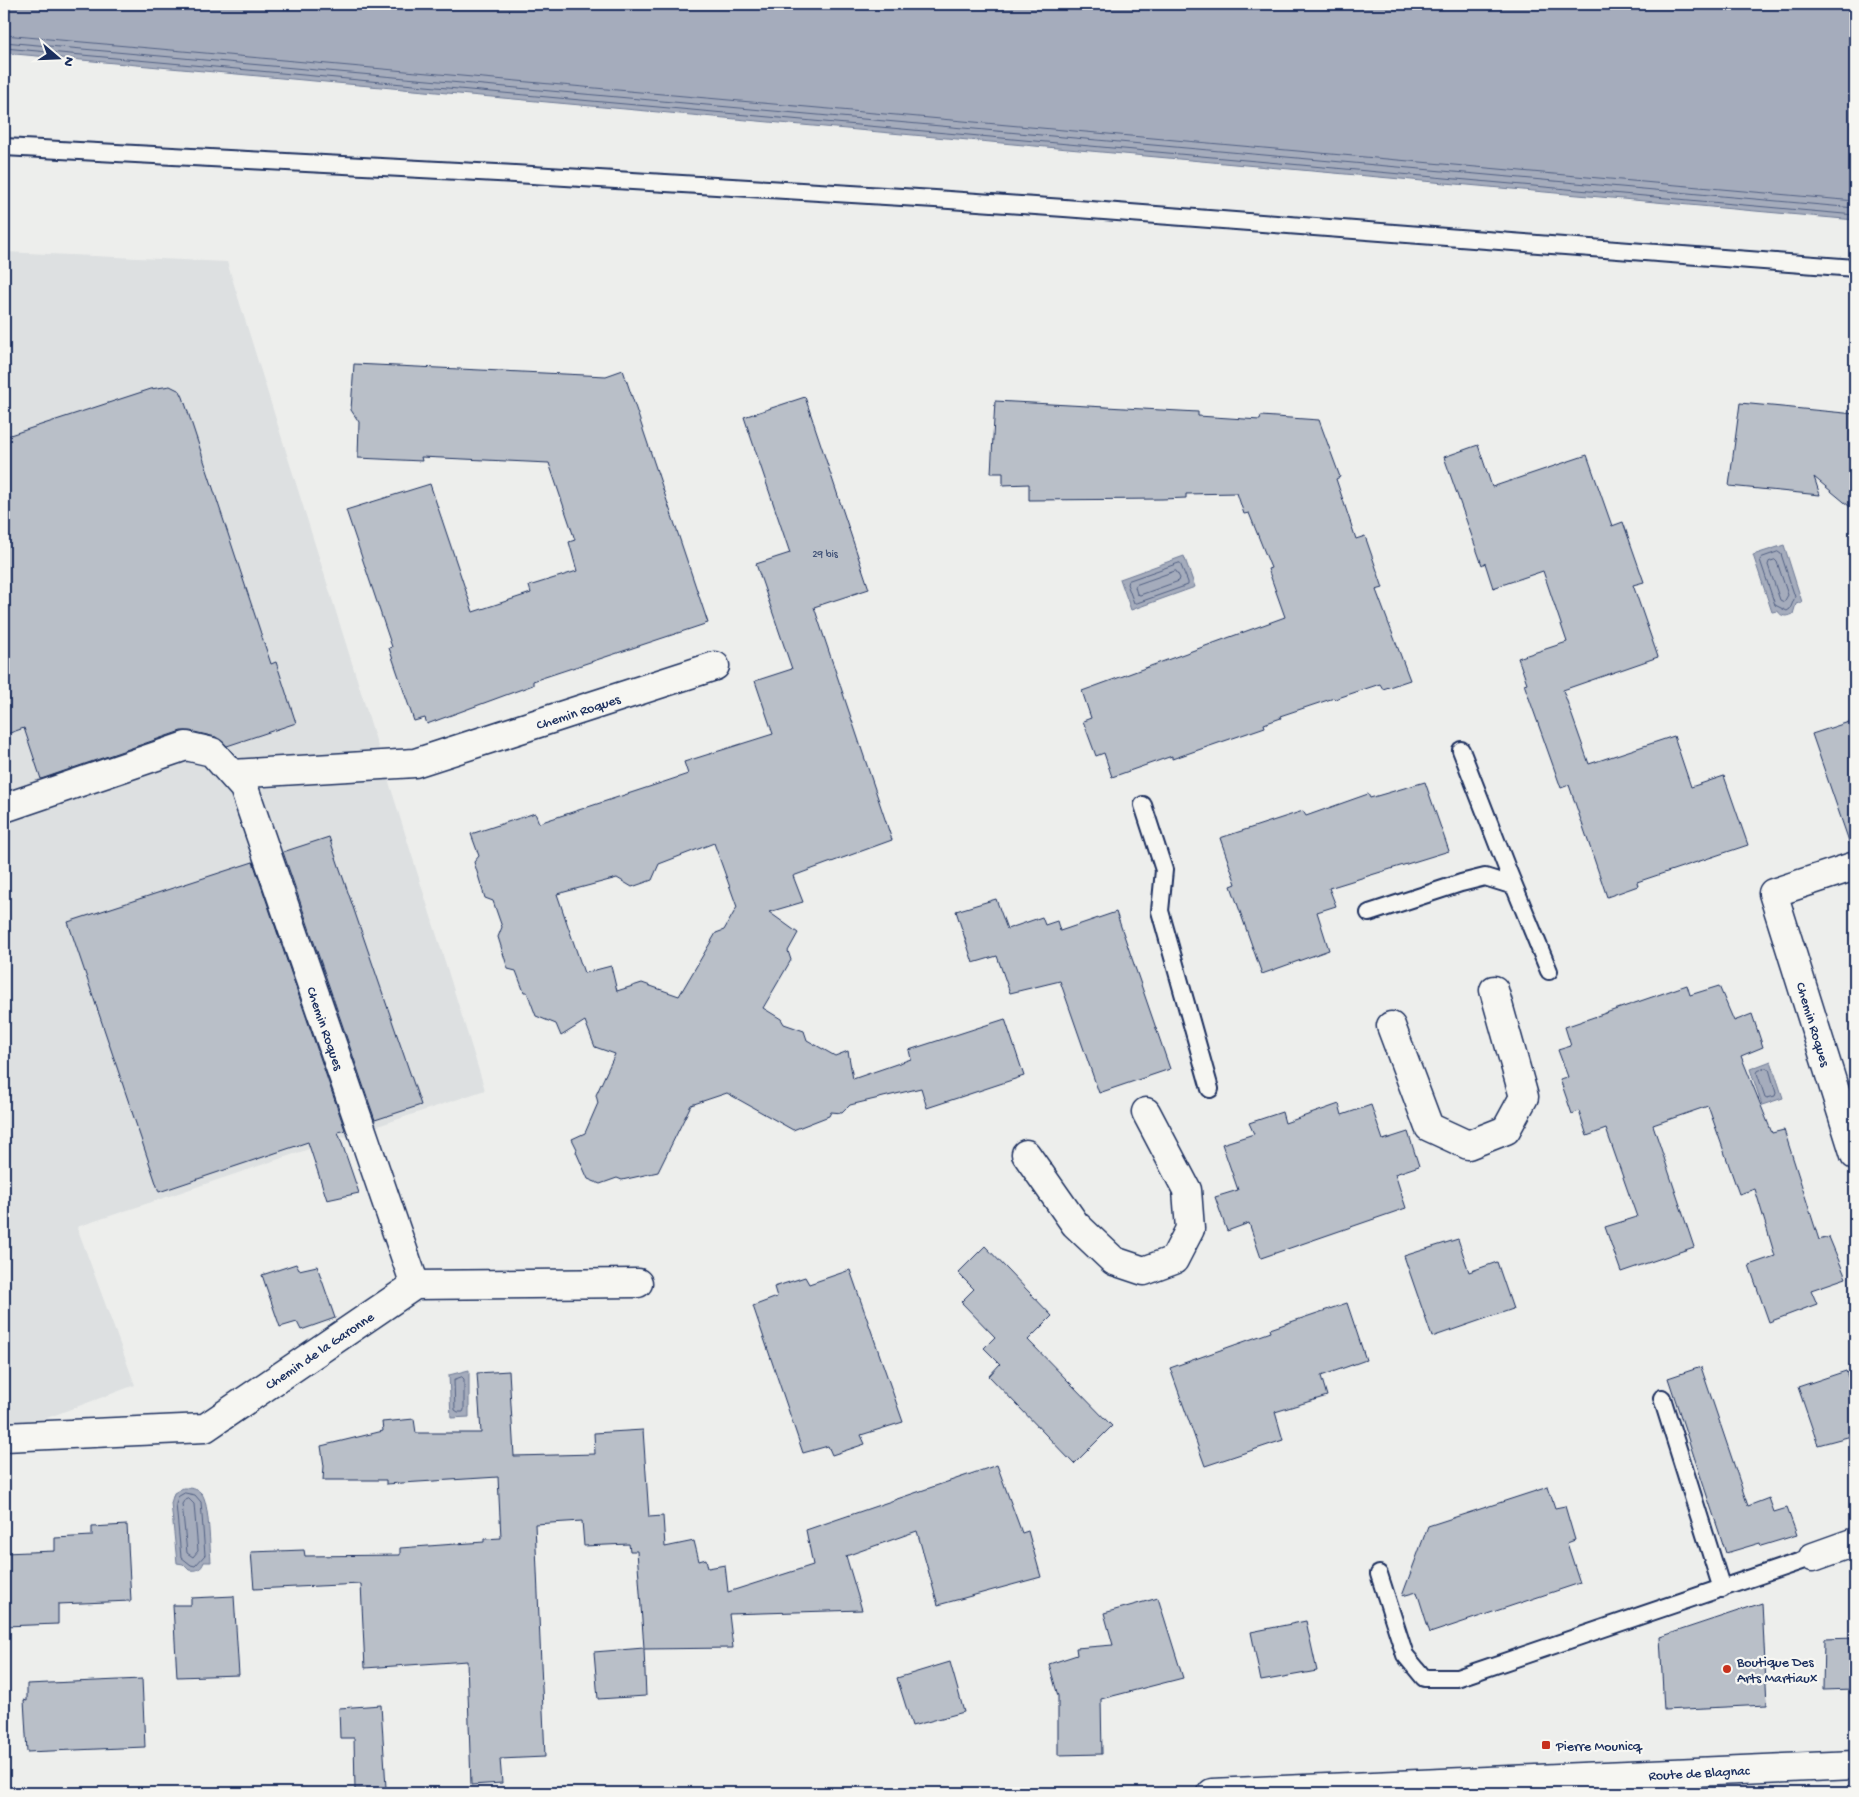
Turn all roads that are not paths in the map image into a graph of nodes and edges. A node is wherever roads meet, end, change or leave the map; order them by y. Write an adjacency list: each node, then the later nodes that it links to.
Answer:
1 (4, 146): 2 (lane)
2 (1855, 268)
3 (715, 666): 5 (street, Chemin Roques)
4 (1461, 750): 9 (lane)
5 (232, 774): 7 (street, Chemin Roques); 19 (street, Chemin Roques)
6 (1143, 805): 14 (lane)
7 (4, 808)
8 (1855, 866): 17 (street, Chemin Roques)
9 (1514, 886): 10 (lane); 11 (lane)
10 (1369, 913)
11 (1549, 971)
12 (1494, 990): 13 (street)
13 (1391, 1026)
14 (1210, 1089)
15 (1146, 1112): 16 (street)
16 (1026, 1154)
17 (1855, 1156)
18 (638, 1283): 19 (street)
19 (415, 1286): 21 (street, Chemin de la Garonne)
20 (1662, 1398): 25 (lane)
21 (4, 1437)
22 (1855, 1542): 23 (street)
23 (1813, 1557): 25 (lane)
24 (1379, 1574): 25 (lane)
25 (1722, 1589)
26 (1855, 1765): 27 (street, Route de Blagnac)
27 (1212, 1793)

